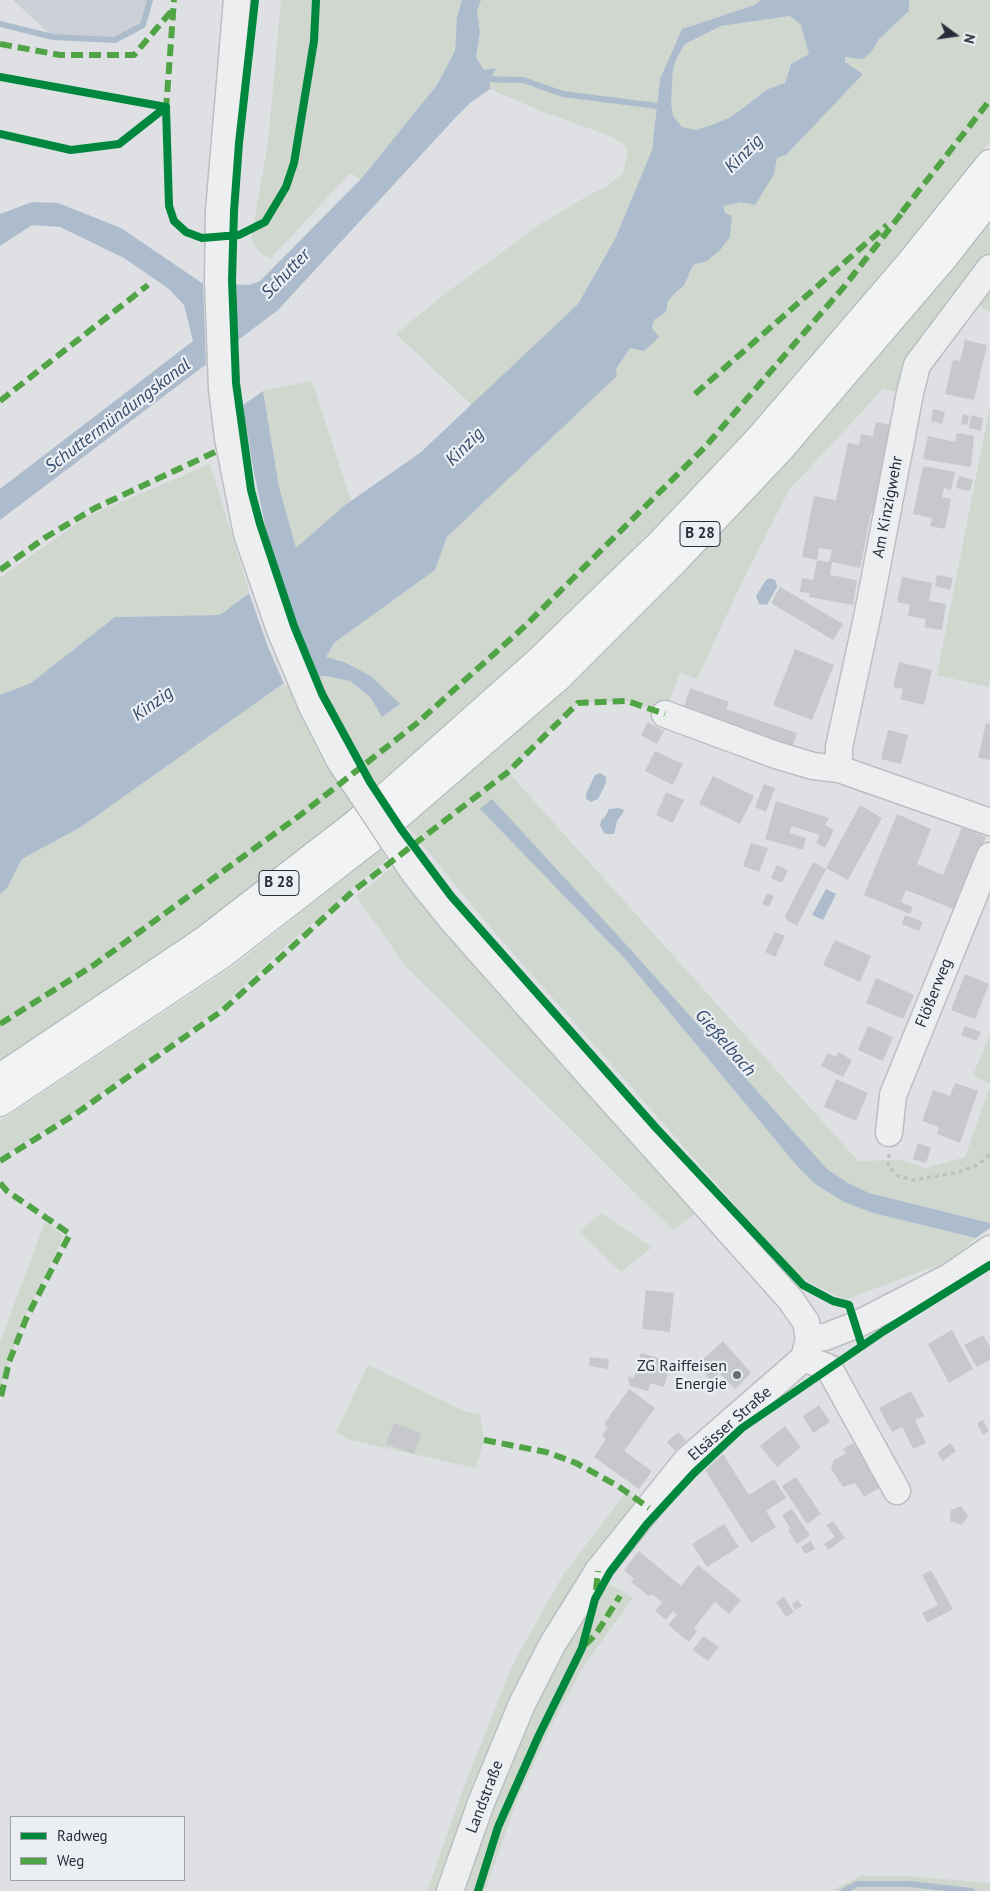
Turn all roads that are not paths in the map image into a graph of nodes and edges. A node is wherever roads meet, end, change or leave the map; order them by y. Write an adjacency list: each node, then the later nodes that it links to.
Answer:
1 (237, 0): 13 (street, bridge)
2 (990, 164): 9 (highway, B 28)
3 (990, 198): 10 (highway, B 28)
4 (990, 268): 6 (street, Am Kinzigwehr)
5 (665, 714): 6 (street)
6 (839, 769): 7 (street)
7 (990, 822)
8 (990, 856): 11 (street, Flößerweg)
9 (0, 1078)
10 (0, 1102)
11 (889, 1133)
12 (990, 1249): 13 (street, Elsässer Straße)
13 (807, 1348): 14 (street); 15 (street, Elsässer Straße)
14 (897, 1491)
15 (522, 1704): 16 (street, Landstraße)
16 (450, 1891)

